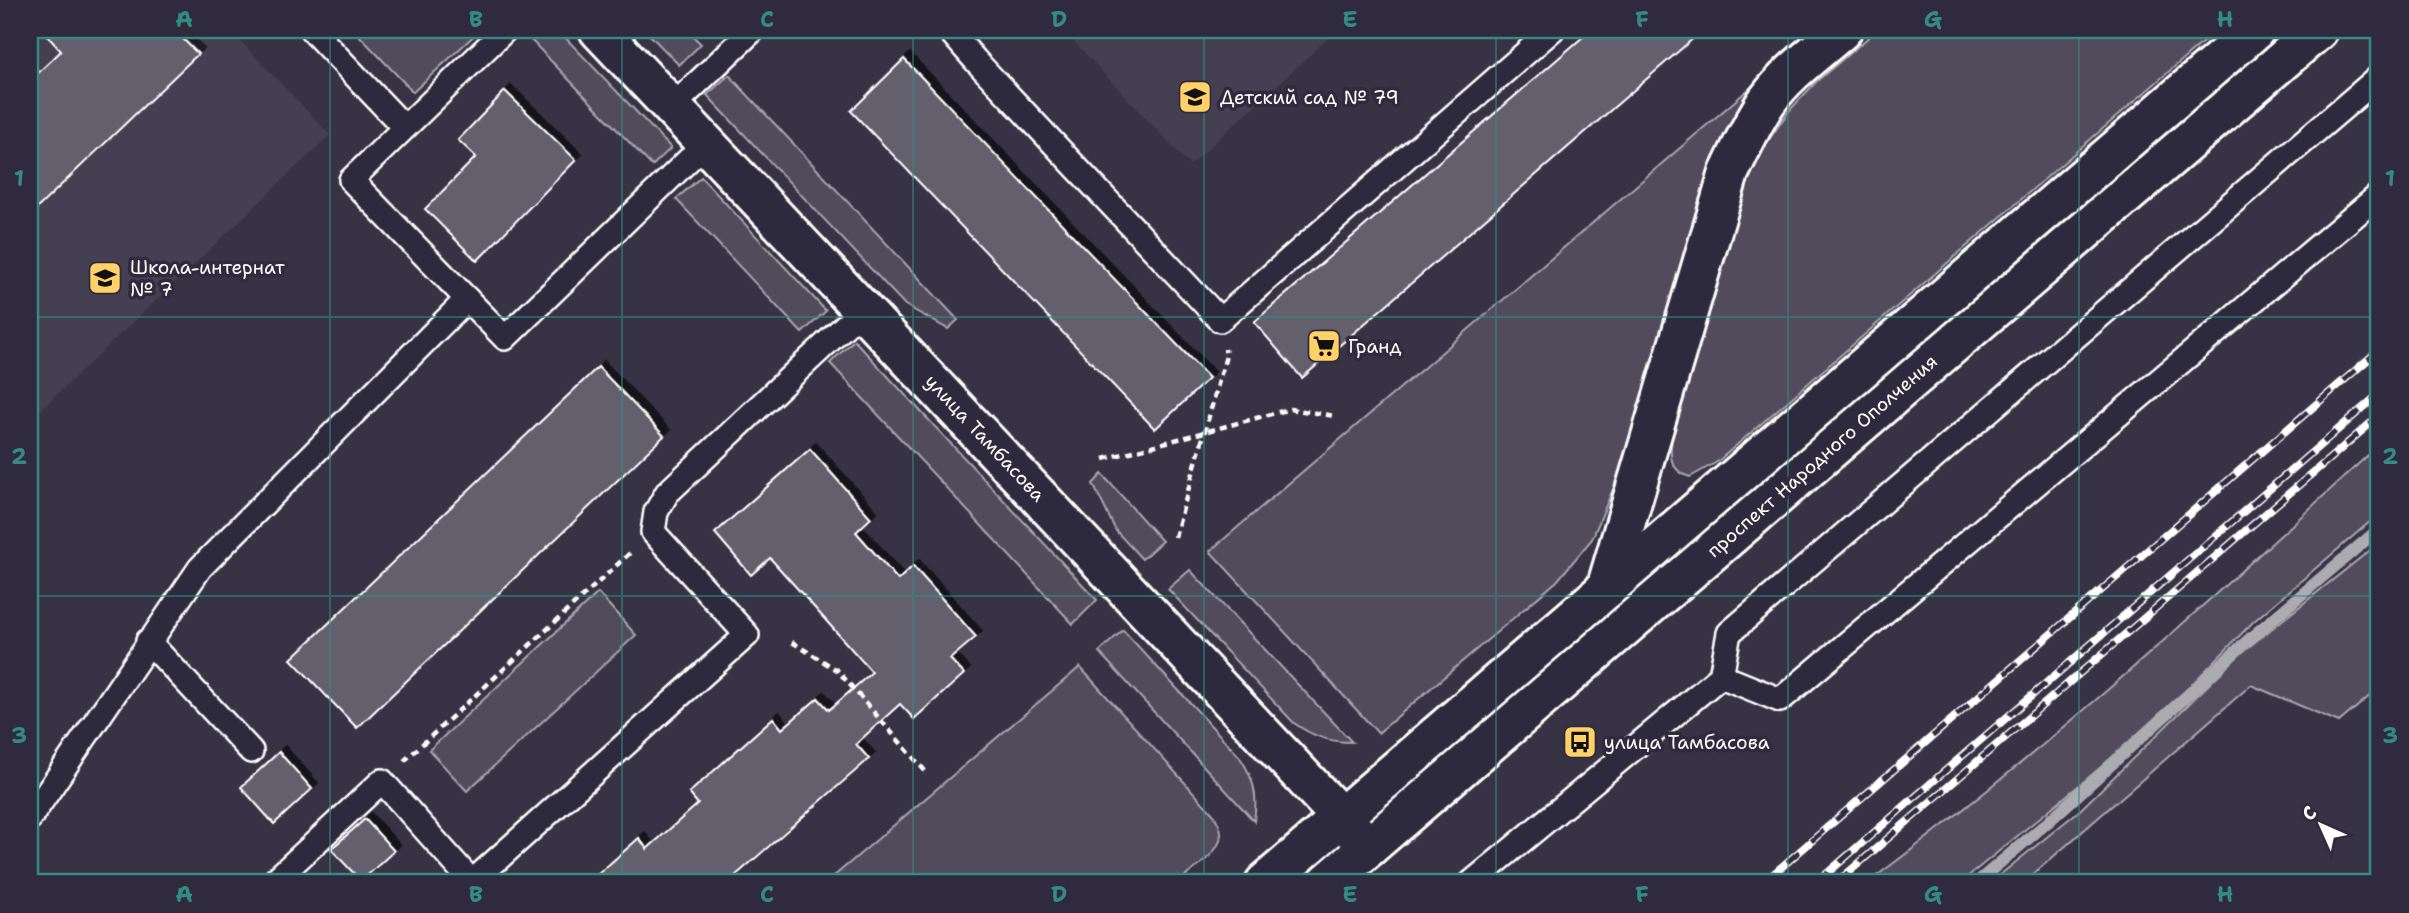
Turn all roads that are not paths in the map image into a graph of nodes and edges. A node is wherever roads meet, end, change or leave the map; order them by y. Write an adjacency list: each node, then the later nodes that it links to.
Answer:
1 (312, 30): 12 (lane)
2 (505, 30): 12 (lane)
3 (599, 30): 11 (street, улица Тамбасова)
4 (752, 30): 11 (lane)
5 (949, 30): 6 (lane)
6 (1552, 30)
7 (1842, 30): 17 (street)
8 (2255, 30): 17 (street, проспект Народного Ополчения)
9 (2318, 30): 23 (street, проспект Народного Ополчения)
10 (2379, 78): 19 (lane)
11 (672, 107): 13 (street, улица Тамбасова)
12 (404, 127): 15 (lane)
13 (706, 143): 15 (lane); 16 (street, улица Тамбасова)
14 (2379, 195): 19 (lane)
15 (467, 299): 18 (lane)
16 (863, 309): 22 (street, улица Тамбасова); 25 (lane)
17 (1606, 589): 22 (street, проспект Народного Ополчения)
18 (148, 641): 20 (lane); 21 (lane)
19 (1721, 676): 27 (lane)
20 (251, 751)
21 (30, 818)
22 (1340, 819): 23 (street, улица Тамбасова); 26 (street, проспект Народного Ополчения)
23 (1369, 847): 24 (street, проспект Народного Ополчения)
24 (1332, 882)
25 (272, 883)
26 (1265, 883)
27 (1471, 883)

